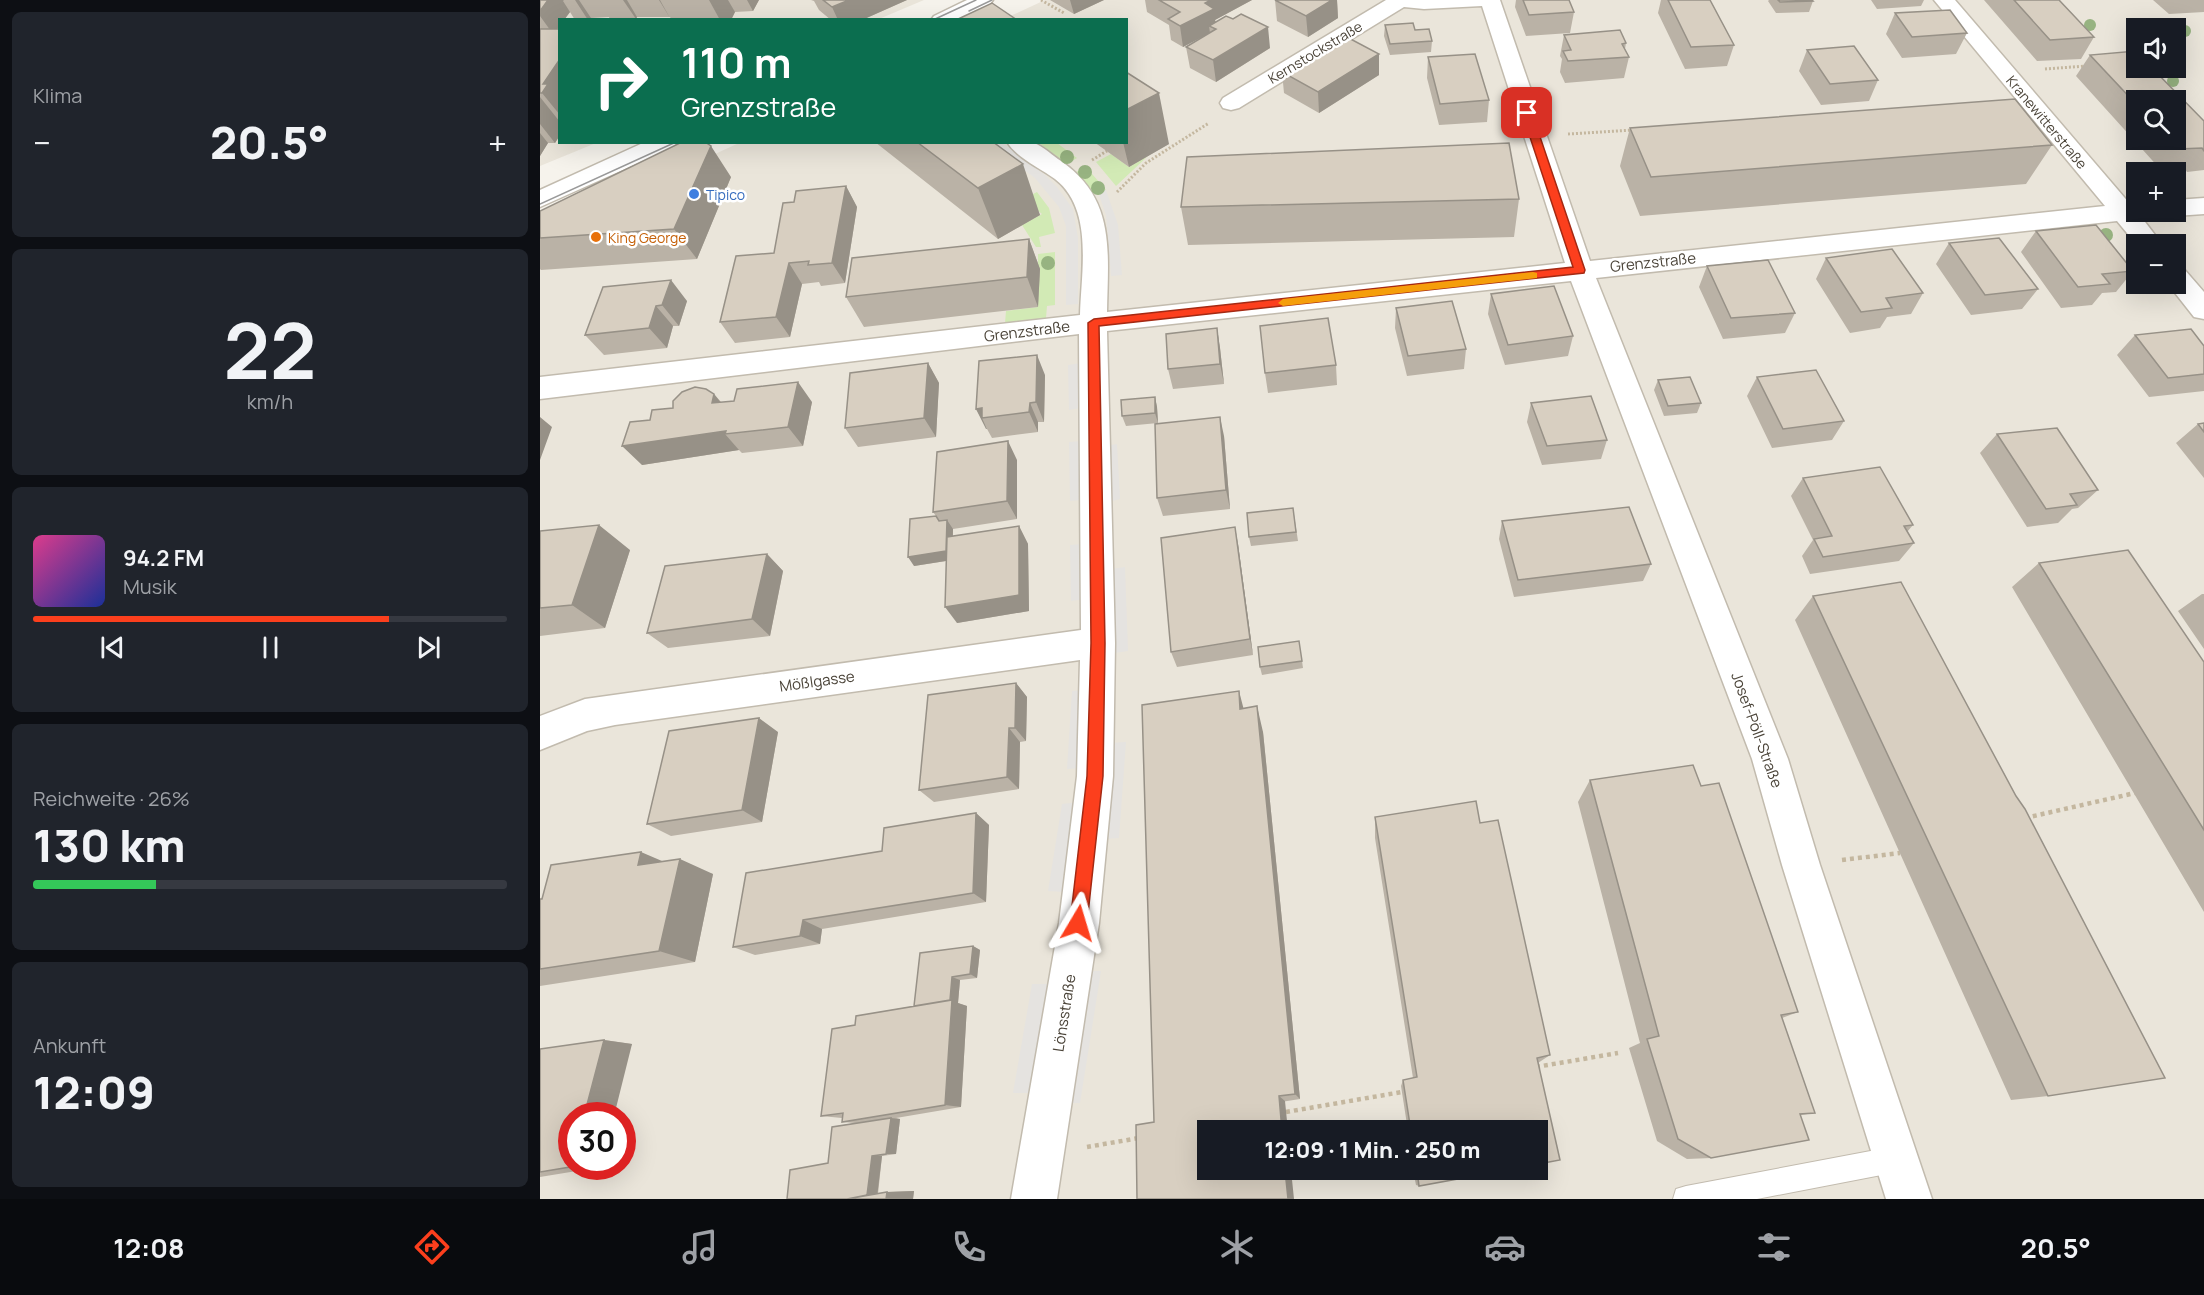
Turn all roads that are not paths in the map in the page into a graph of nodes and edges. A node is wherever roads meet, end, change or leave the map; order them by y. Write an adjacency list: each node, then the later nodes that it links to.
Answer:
1 (983, 0): 5 (street)
2 (1398, 0): 3 (street); 6 (street, Kernstockstraße)
3 (1488, 0): 14 (street, Josef-Pöll-Straße)
4 (1944, 0): 12 (street, Kranewitterstraße)
5 (944, 18)
6 (1231, 103)
7 (662, 144): 9 (street)
8 (1021, 144): 17 (street, Lönsstraße)
9 (540, 199)
10 (2204, 206): 11 (street)
11 (2186, 207)
12 (2126, 208)
13 (2126, 211): 14 (street, Grenzstraße)
14 (1580, 270): 17 (street, Grenzstraße); 21 (street, Josef-Pöll-Straße)
15 (2186, 288): 16 (street)
16 (2204, 310)
17 (1094, 323): 18 (street, Grenzstraße); 19 (street, Lönsstraße)
18 (540, 388)
19 (1098, 643): 20 (street, Mößlgasse); 22 (street, Lönsstraße)
20 (540, 733)
21 (1897, 1159): 23 (lane); 24 (street, Josef-Pöll-Straße)
22 (1034, 1199)
23 (1686, 1199)
24 (1909, 1199)

